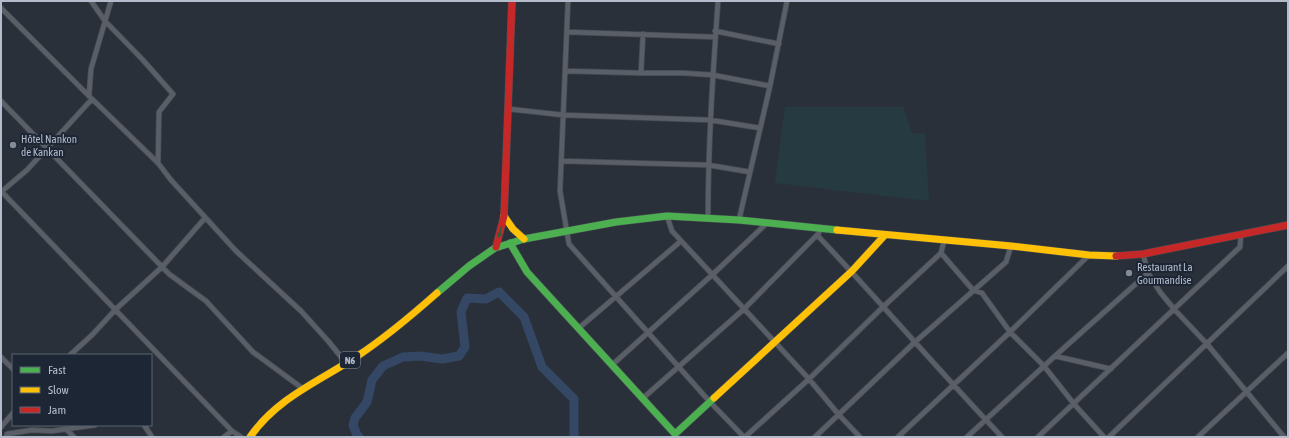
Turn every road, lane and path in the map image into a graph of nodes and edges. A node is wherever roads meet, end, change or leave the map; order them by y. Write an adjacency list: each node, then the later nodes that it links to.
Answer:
1 (91, 1): 8 (street)
2 (111, 1): 8 (street)
3 (512, 1): 20 (main road)
4 (568, 1): 10 (street)
5 (718, 1): 9 (street)
6 (787, 1): 13 (street)
7 (1, 8): 18 (street)
8 (105, 21): 18 (street); 26 (street)
9 (716, 31): 12 (street); 13 (street)
10 (567, 32): 11 (street); 14 (street)
11 (643, 34): 12 (street); 15 (street)
12 (715, 37): 16 (street)
13 (778, 44): 17 (street)
14 (565, 71): 15 (street); 21 (street)
15 (642, 73): 16 (street)
16 (713, 74): 17 (street); 22 (street)
17 (770, 86): 23 (street)
18 (90, 97): 24 (street); 26 (street)
19 (1, 101): 24 (street)
20 (509, 109): 21 (street); 30 (main road)
21 (563, 115): 22 (street); 25 (street)
22 (710, 120): 23 (street); 27 (street)
23 (760, 128): 28 (street)
24 (47, 148): 29 (street); 51 (street)
25 (561, 160): 27 (street); 37 (street)
26 (158, 163): 32 (street)
27 (708, 165): 28 (street); 33 (street)
28 (750, 172): 34 (street)
29 (1, 191): 58 (street)
30 (504, 216): 41 (main road); 46 (main road, one-way to 46)
31 (668, 216): 33 (main road); 37 (main road); 43 (street)
32 (205, 218): 51 (street); 71 (street)
33 (708, 218): 34 (main road)
34 (739, 220): 35 (main road)
35 (766, 223): 38 (main road); 54 (street)
36 (1288, 225): 39 (main road)
37 (566, 231): 41 (main road); 56 (street)
38 (820, 232): 40 (main road); 52 (street); 59 (street)
39 (1242, 234): 48 (main road); 60 (street)
40 (885, 235): 42 (main road); 52 (main road)
41 (524, 239): 44 (main road, N6)
42 (944, 240): 45 (main road); 47 (street)
43 (681, 241): 54 (street); 56 (street)
44 (510, 243): 46 (main road, N6); 61 (main road)
45 (1011, 246): 49 (main road); 55 (street)
46 (496, 248): 71 (main road, N6)
47 (941, 253): 55 (street); 57 (street)
48 (1143, 254): 49 (main road); 53 (street)
49 (1089, 255): 62 (street)
50 (1288, 266): 66 (street)
51 (162, 267): 58 (street); 79 (street)
52 (852, 271): 57 (street); 64 (main road)
53 (1148, 273): 60 (street); 69 (street)
54 (712, 275): 59 (street); 63 (street)
55 (973, 290): 62 (street); 65 (street)
56 (617, 297): 61 (street); 63 (street)
57 (884, 306): 65 (street); 77 (street)
58 (116, 309): 68 (street); 92 (street)
59 (744, 309): 64 (street); 74 (street)
60 (1174, 309): 66 (street); 76 (street)
61 (579, 328): 72 (main road)
62 (1010, 332): 73 (street); 78 (street)
63 (649, 333): 72 (street); 74 (street)
64 (774, 342): 77 (street); 82 (main road)
65 (915, 342): 78 (street); 85 (street)
66 (1207, 344): 80 (street); 107 (street)
67 (1288, 353): 80 (street)
68 (72, 354)
69 (1055, 356): 73 (street); 76 (street)
70 (1, 357): 75 (street)
71 (346, 363): 79 (main road, N6)
72 (612, 365): 81 (main road)
73 (1044, 366): 83 (street); 86 (street)
74 (679, 367): 81 (street); 82 (street)
75 (12, 368)
76 (1110, 369): 83 (street)
77 (809, 379): 85 (street); 99 (street)
78 (954, 384): 86 (street); 102 (street)
79 (302, 388): 98 (main road, N6)
80 (1247, 391): 108 (street); 109 (street)
81 (642, 399): 82 (main road)
82 (710, 402): 99 (street)
83 (1074, 404): 105 (street); 106 (street)
84 (12, 414): 89 (street)
85 (839, 415): 100 (street); 101 (street)
86 (986, 420): 103 (street); 104 (street)
87 (88, 426): 90 (street)
88 (145, 426): 95 (street)
89 (1, 427)
90 (66, 429): 93 (street); 94 (street)
91 (1, 430): 93 (street)
92 (232, 431): 96 (street); 97 (street)
93 (7, 436)
94 (74, 437)
95 (152, 437)
96 (224, 437)
97 (241, 437)
98 (250, 437)
99 (744, 437)
100 (815, 437)
101 (860, 437)
102 (898, 437)
103 (967, 437)
104 (1002, 437)
105 (1038, 437)
106 (1104, 437)
107 (1109, 437)
108 (1198, 437)
109 (1284, 437)

